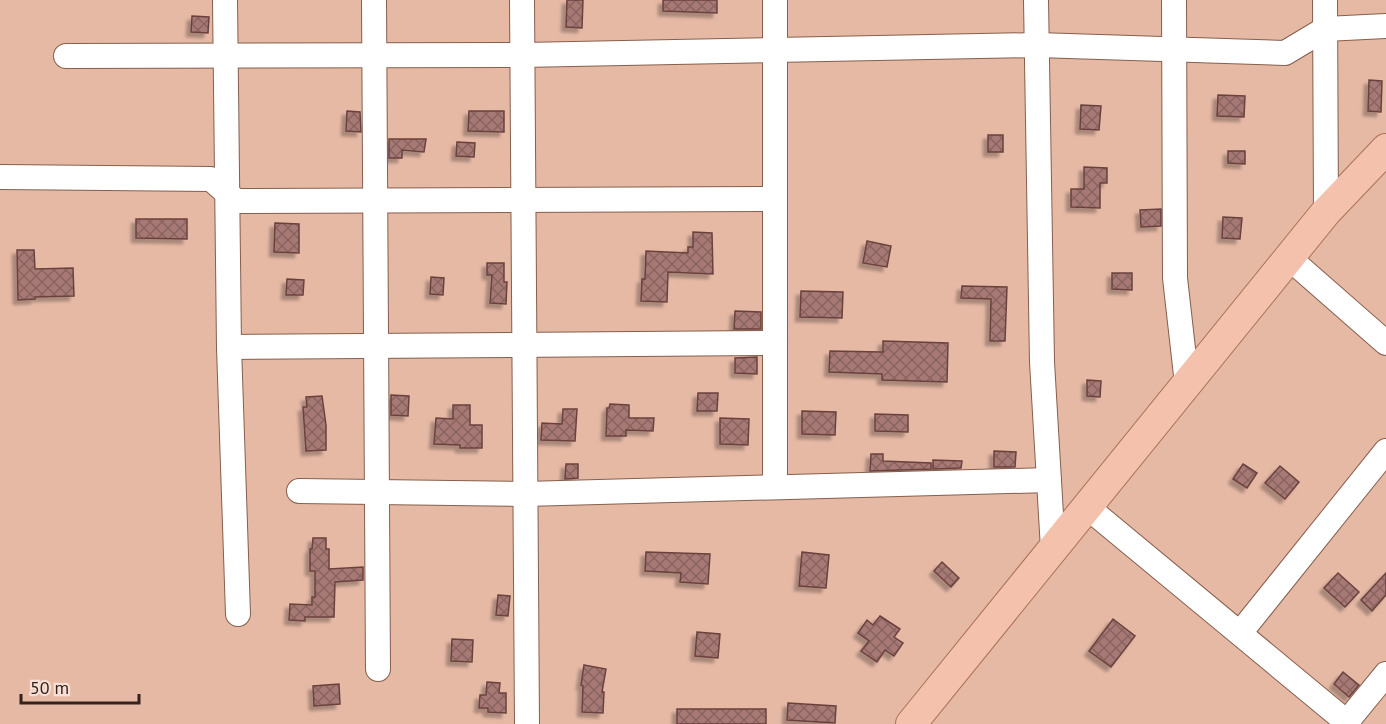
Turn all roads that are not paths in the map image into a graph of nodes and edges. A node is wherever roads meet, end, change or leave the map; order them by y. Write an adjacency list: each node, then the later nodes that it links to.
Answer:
1 (225, 0): 13 (street)
2 (374, 0): 14 (street)
3 (522, 0): 15 (street)
4 (775, 0): 11 (street)
5 (1036, 0): 10 (street)
6 (1174, 0): 12 (street)
7 (1325, 0): 9 (street)
8 (1386, 26): 9 (street)
9 (1325, 29): 12 (street); 23 (street)
10 (1036, 45): 11 (street); 12 (street); 32 (street)
11 (775, 50): 15 (street); 20 (street)
12 (1174, 50): 30 (street)
13 (225, 55): 14 (street); 16 (street); 19 (street)
14 (375, 55): 15 (street); 22 (street)
15 (522, 55): 21 (street)
16 (66, 56)
17 (1386, 149): 23 (main road)
18 (0, 177): 19 (street)
19 (227, 193): 22 (street); 29 (street)
20 (775, 199): 21 (street); 26 (street)
21 (524, 200): 22 (street); 27 (street)
22 (375, 201): 28 (street)
23 (1326, 212): 24 (main road)
24 (1289, 258): 25 (street); 30 (main road)
25 (1386, 343)
26 (775, 344): 27 (street); 33 (street)
27 (524, 345): 28 (street); 36 (street)
28 (376, 346): 29 (street); 35 (street)
29 (229, 347): 39 (street)
30 (1187, 384): 37 (main road)
31 (1386, 452): 40 (street)
32 (1049, 480): 33 (street); 38 (street)
33 (776, 487): 36 (street)
34 (299, 491): 35 (street)
35 (377, 492): 36 (street); 41 (street)
36 (525, 494): 44 (street)
37 (1087, 507): 38 (main road); 40 (street)
38 (1053, 549): 45 (main road)
39 (238, 614)
40 (1240, 633): 43 (street)
41 (378, 669)
42 (1386, 674): 43 (street)
43 (1347, 723)
44 (527, 724)
45 (911, 724)

